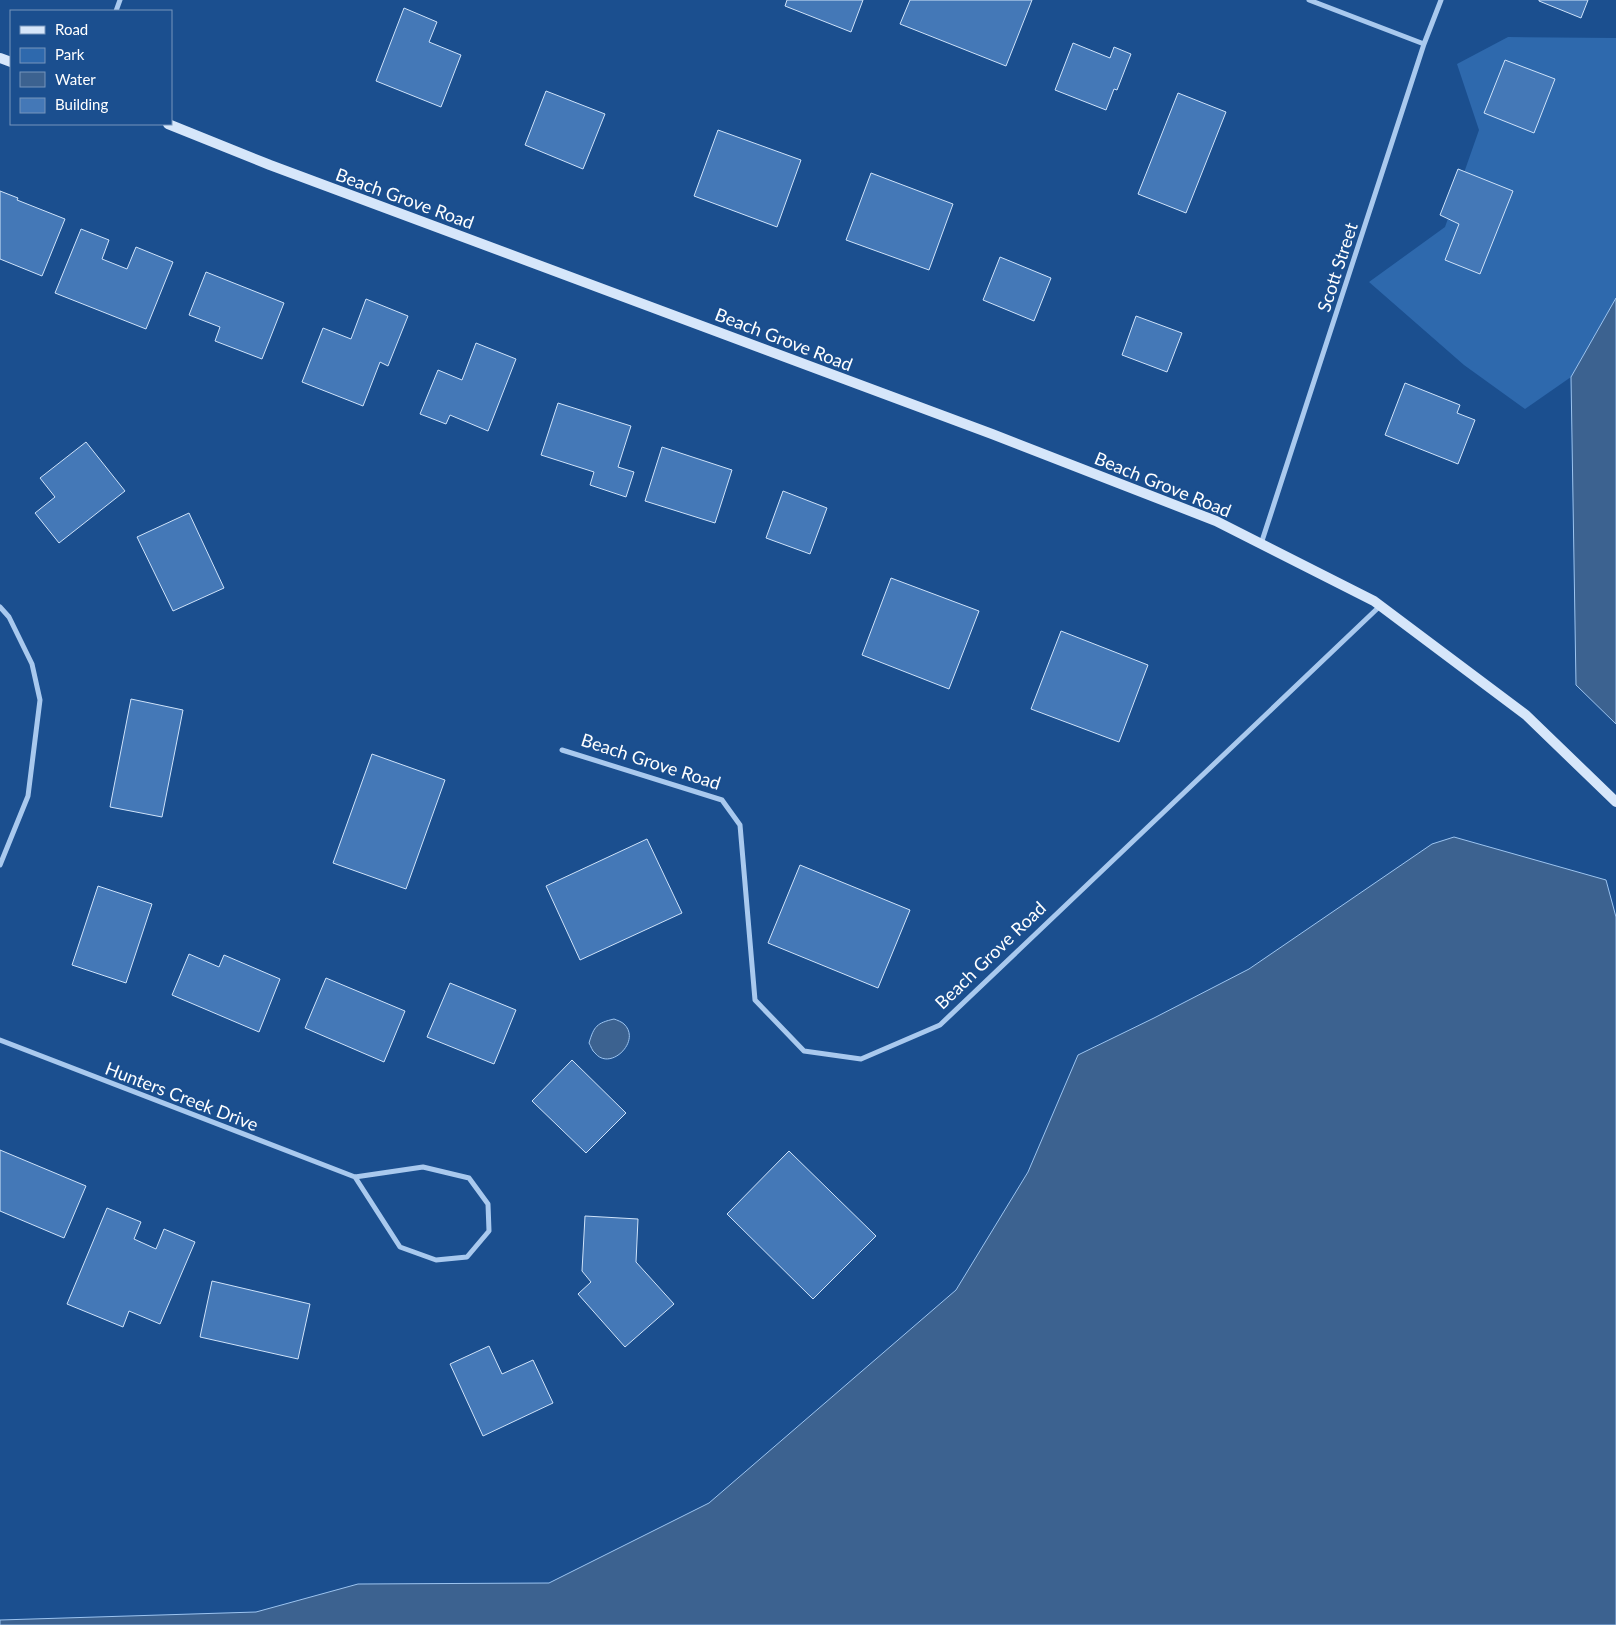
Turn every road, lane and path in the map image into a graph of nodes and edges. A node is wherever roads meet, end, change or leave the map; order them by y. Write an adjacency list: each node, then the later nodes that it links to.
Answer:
1 (1309, 0): 3 (street)
2 (1441, 0): 3 (street, Scott Street)
3 (1424, 44): 5 (street, Scott Street)
4 (170, 125): 5 (street, Beach Grove Road)
5 (1261, 544): 6 (street, Beach Grove Road)
6 (1380, 606): 8 (street, Beach Grove Road); 9 (street, Beach Grove Road)
7 (0, 607): 10 (street)
8 (562, 750)
9 (1616, 802)
10 (0, 865)
11 (0, 1040): 12 (street, Hunters Creek Drive)
12 (355, 1177): 12 (street, Hunters Creek Drive)

